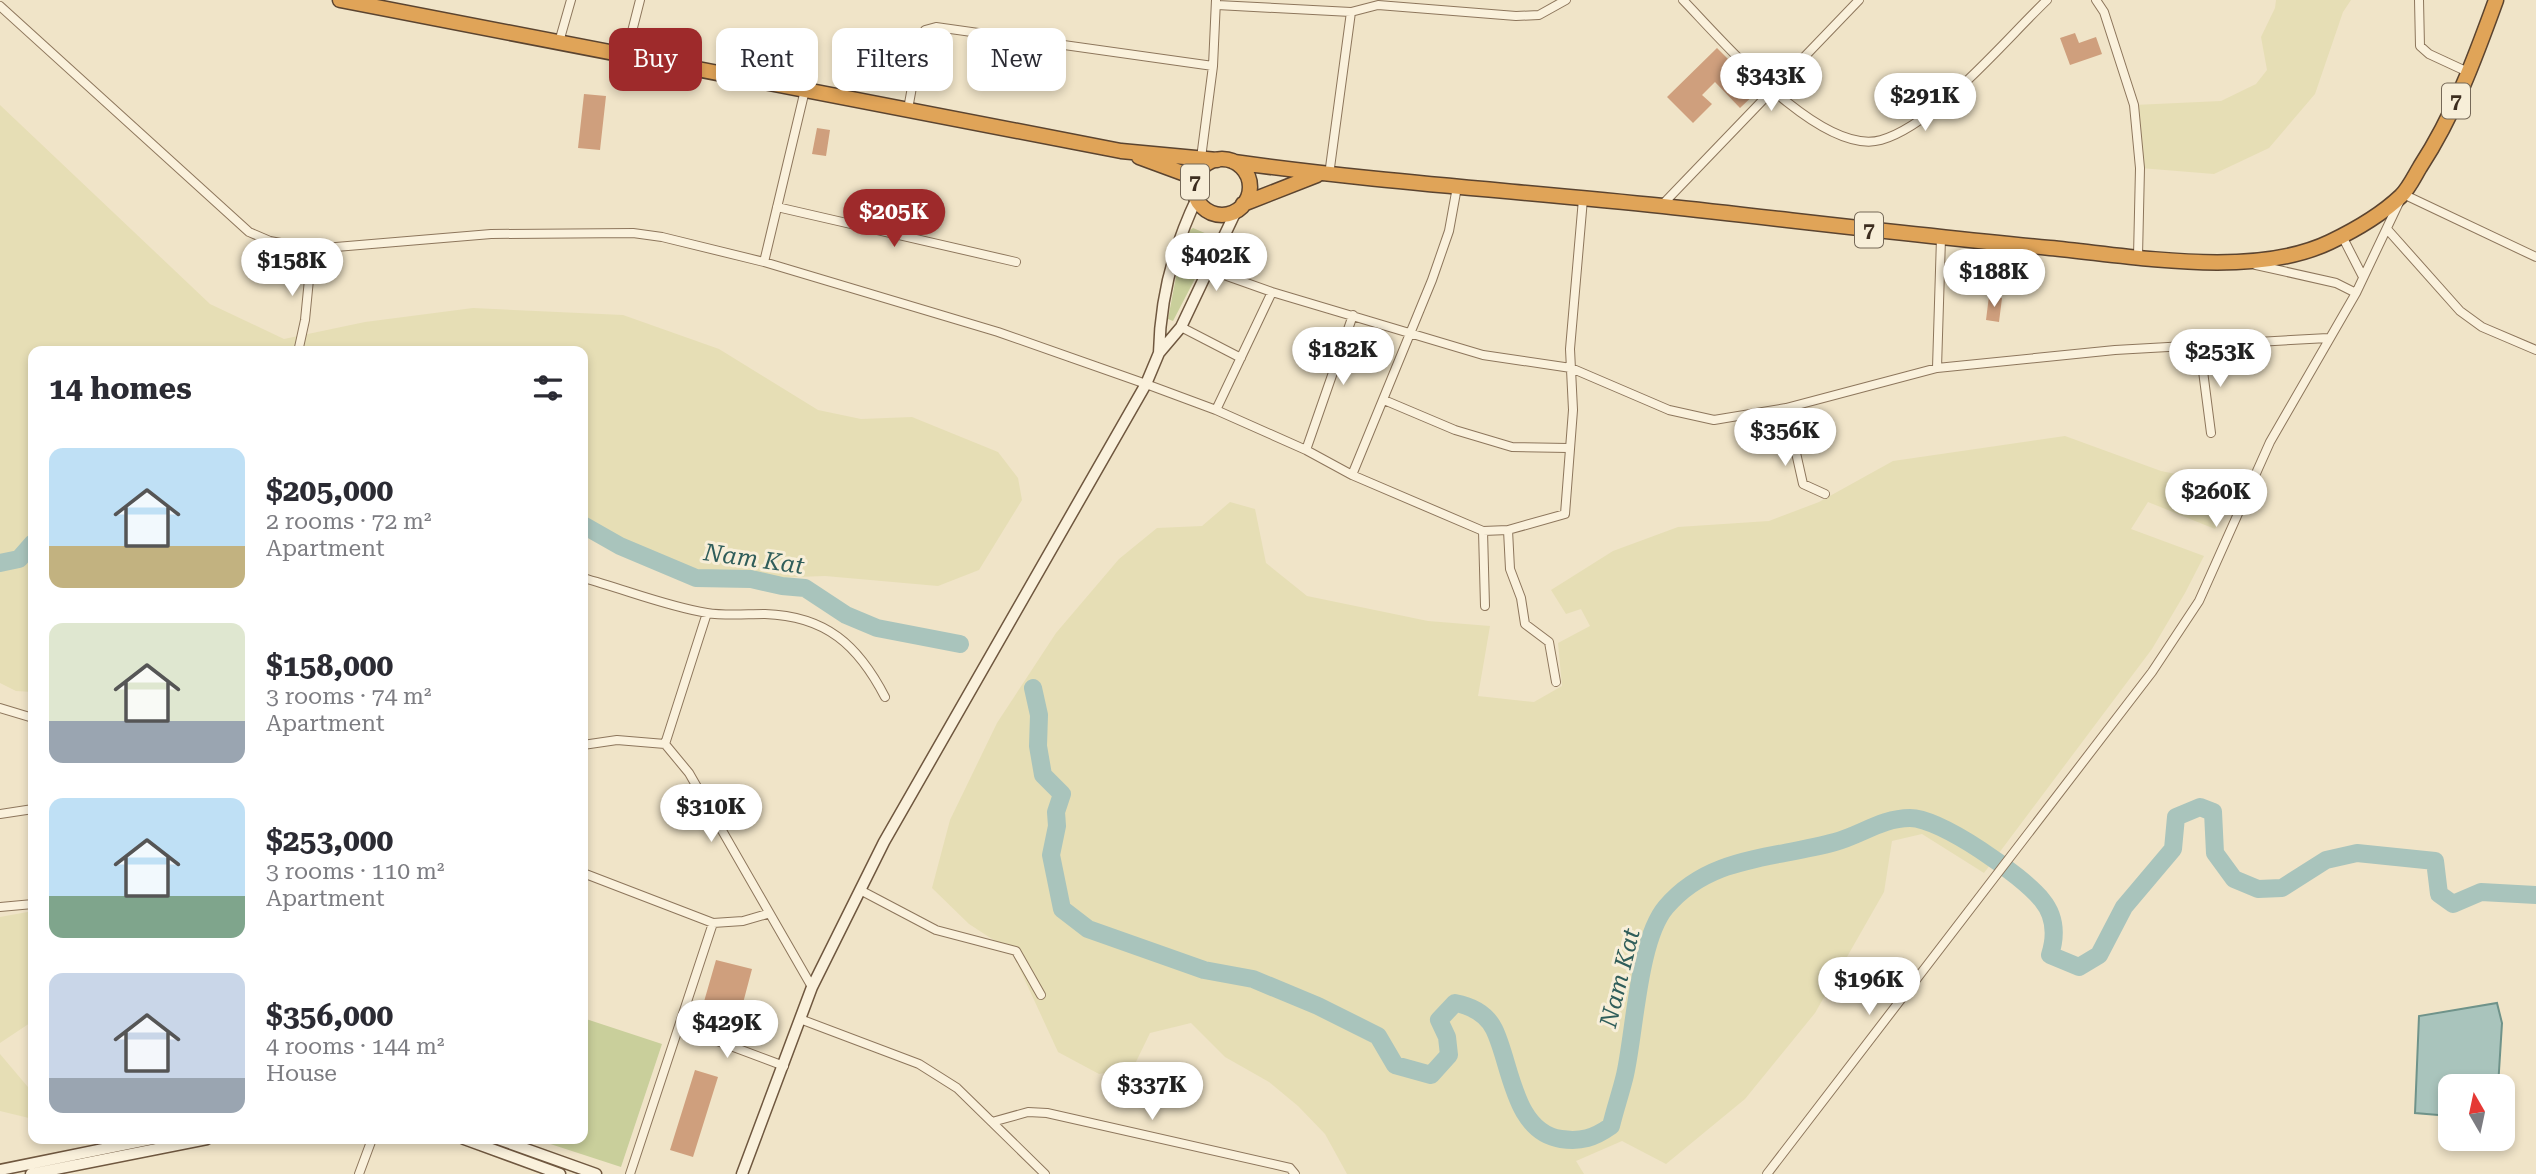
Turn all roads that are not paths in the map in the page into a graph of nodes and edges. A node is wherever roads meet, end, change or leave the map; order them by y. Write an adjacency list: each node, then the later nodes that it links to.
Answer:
1 (340, 0): 16 (highway, 7)
2 (570, 0): 16 (street)
3 (640, 0): 15 (street)
4 (1566, 0): 12 (street)
5 (1683, 0): 22 (street)
6 (1859, 0): 22 (street)
7 (2047, 0): 22 (street)
8 (2096, 0): 41 (street)
9 (2419, 0): 19 (street)
10 (2496, 0): 19 (highway, 7)
11 (1216, 2): 14 (street); 18 (street)
12 (1379, 3): 14 (street)
13 (0, 6): 40 (street)
14 (1351, 12): 28 (street)
15 (633, 28)
16 (559, 42): 17 (highway, 7)
17 (609, 52)
18 (1213, 66): 23 (street); 25 (street)
19 (2470, 73): 31 (highway, 7)
20 (805, 91): 35 (street)
21 (810, 91): 23 (highway, 7)
22 (1772, 91): 34 (street)
23 (908, 109): 24 (highway, 7)
24 (1121, 150): 25 (highway, 7); 29 (highway, 7)
25 (1201, 158): 26 (highway, 7)
26 (1217, 160): 27 (highway, 7); 29 (highway, 7)
27 (1234, 162): 28 (highway, 7); 36 (highway, 7)
28 (1324, 174): 30 (highway, 7); 36 (highway, 7)
29 (1196, 178): 32 (highway, 7)
30 (1457, 187): 33 (highway, 7); 52 (street)
31 (2403, 194): 37 (street); 38 (highway, 7); 42 (street)
32 (1197, 198): 36 (highway, 7); 57 (street)
33 (1583, 199): 34 (highway, 7); 59 (street)
34 (1661, 206): 39 (highway, 7)
35 (777, 207): 43 (street); 44 (street)
36 (1240, 207): 46 (street)
37 (2387, 229): 47 (street); 56 (street)
38 (2342, 236): 45 (highway, 7); 47 (street)
39 (1941, 238): 41 (highway, 7); 60 (street)
40 (312, 249): 43 (street); 55 (street)
41 (2138, 256): 45 (highway, 7)
42 (2536, 257)
43 (764, 261): 61 (street)
44 (1016, 262)
45 (2250, 263): 49 (street)
46 (1210, 270): 48 (street); 51 (street)
47 (2363, 277): 49 (street)
48 (1272, 292): 50 (street); 58 (street)
49 (2356, 293): 53 (street)
50 (1353, 315): 52 (street); 67 (street)
51 (1181, 327): 57 (street); 58 (street)
52 (1409, 332): 59 (street); 62 (street)
53 (2328, 338): 54 (street); 109 (street)
54 (2208, 344): 60 (street); 65 (street)
55 (299, 346)
56 (2536, 350)
57 (1159, 353): 61 (street)
58 (1241, 358): 64 (street)
59 (1571, 368): 63 (street); 66 (street)
60 (1937, 368): 63 (street)
61 (1146, 384): 64 (street); 84 (street)
62 (1384, 400): 66 (street); 68 (street)
63 (1786, 408): 69 (street)
64 (1216, 410): 67 (street)
65 (2211, 433)
66 (1568, 448): 70 (street)
67 (1306, 450): 68 (street)
68 (1352, 475): 71 (street)
69 (1825, 494)
70 (1508, 530): 71 (street); 75 (street)
71 (1483, 531): 73 (street)
72 (588, 579): 74 (street)
73 (1485, 606)
74 (707, 613): 76 (street); 80 (street)
75 (1556, 682)
76 (885, 697)
77 (0, 708): 78 (street)
78 (28, 716)
79 (588, 744): 80 (street)
80 (665, 744): 87 (street)
81 (28, 810): 82 (street)
82 (0, 814)
83 (588, 875): 88 (street)
84 (859, 890): 89 (street); 90 (street)
85 (28, 904): 86 (street)
86 (0, 907)
87 (767, 914): 88 (street); 89 (street)
88 (713, 923): 92 (street)
89 (812, 988): 91 (street)
90 (1041, 995)
91 (800, 1019): 93 (street); 94 (street)
92 (680, 1027): 93 (street); 105 (street)
93 (784, 1066): 106 (street)
94 (992, 1122): 107 (street); 108 (street)
95 (128, 1144): 100 (street)
96 (182, 1144): 101 (street)
97 (370, 1144): 102 (street)
98 (478, 1144): 103 (street)
99 (512, 1144): 104 (street)
100 (0, 1171)
101 (31, 1174)
102 (359, 1174)
103 (560, 1174)
104 (596, 1174)
105 (630, 1174)
106 (742, 1174)
107 (1045, 1174)
108 (1295, 1174)
109 (1767, 1174)

